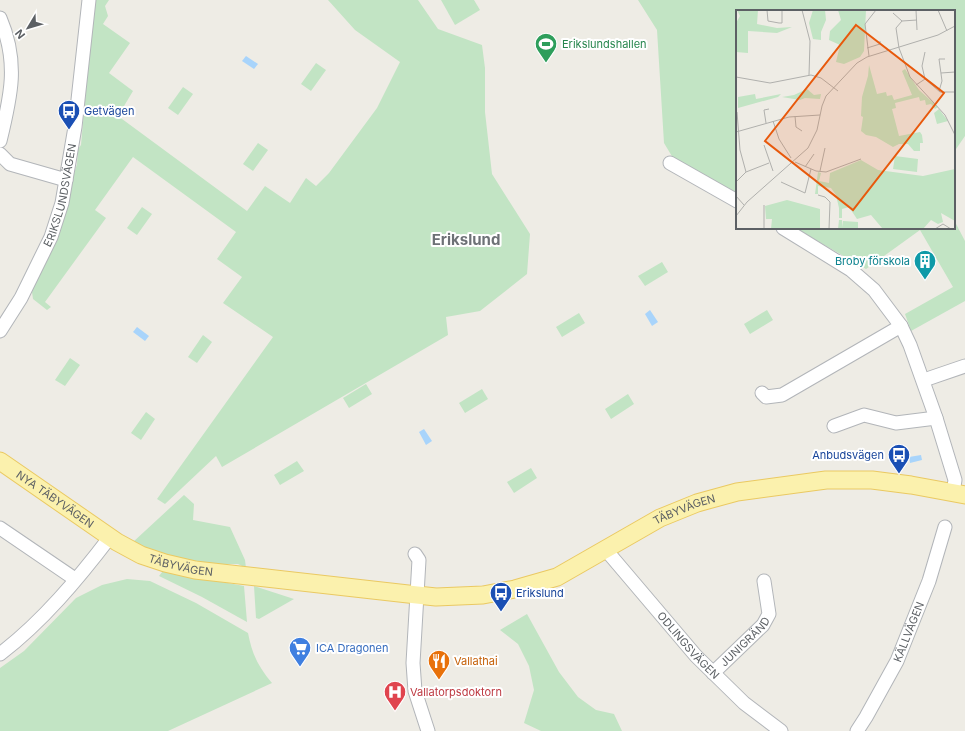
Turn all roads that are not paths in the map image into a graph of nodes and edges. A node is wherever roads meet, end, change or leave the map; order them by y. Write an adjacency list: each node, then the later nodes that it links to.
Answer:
1 (89, 0): 7 (street, ERIKSLUNDSVÄGEN)
2 (0, 18): 3 (street)
3 (3, 35): 4 (street)
4 (0, 141)
5 (0, 154): 7 (street)
6 (670, 164): 8 (street)
7 (66, 180): 11 (street, ERIKSLUNDSVÄGEN)
8 (736, 200)
9 (785, 229): 10 (street)
10 (901, 326): 13 (street); 14 (street)
11 (0, 331)
12 (965, 366): 13 (street)
13 (924, 380): 15 (street)
14 (762, 393)
15 (936, 418): 16 (street); 18 (street)
16 (834, 426)
17 (0, 461): 21 (main road, NYA TÄBYVÄGEN)
18 (959, 494): 22 (main road, TÄBYVÄGEN)
19 (945, 527): 31 (street, KÄLLVÄGEN)
20 (0, 528): 24 (street)
21 (110, 537): 24 (street); 26 (main road, TÄBYVÄGEN)
22 (606, 550): 26 (main road, TÄBYVÄGEN); 28 (street, ODLINGSVÄGEN)
23 (416, 554): 26 (street)
24 (75, 579): 27 (street)
25 (764, 581): 28 (street, JUNIGRÄND)
26 (417, 595): 29 (street)
27 (0, 654)
28 (713, 673): 30 (street, ODLINGSVÄGEN)
29 (428, 731)
30 (781, 731)
31 (857, 731)

